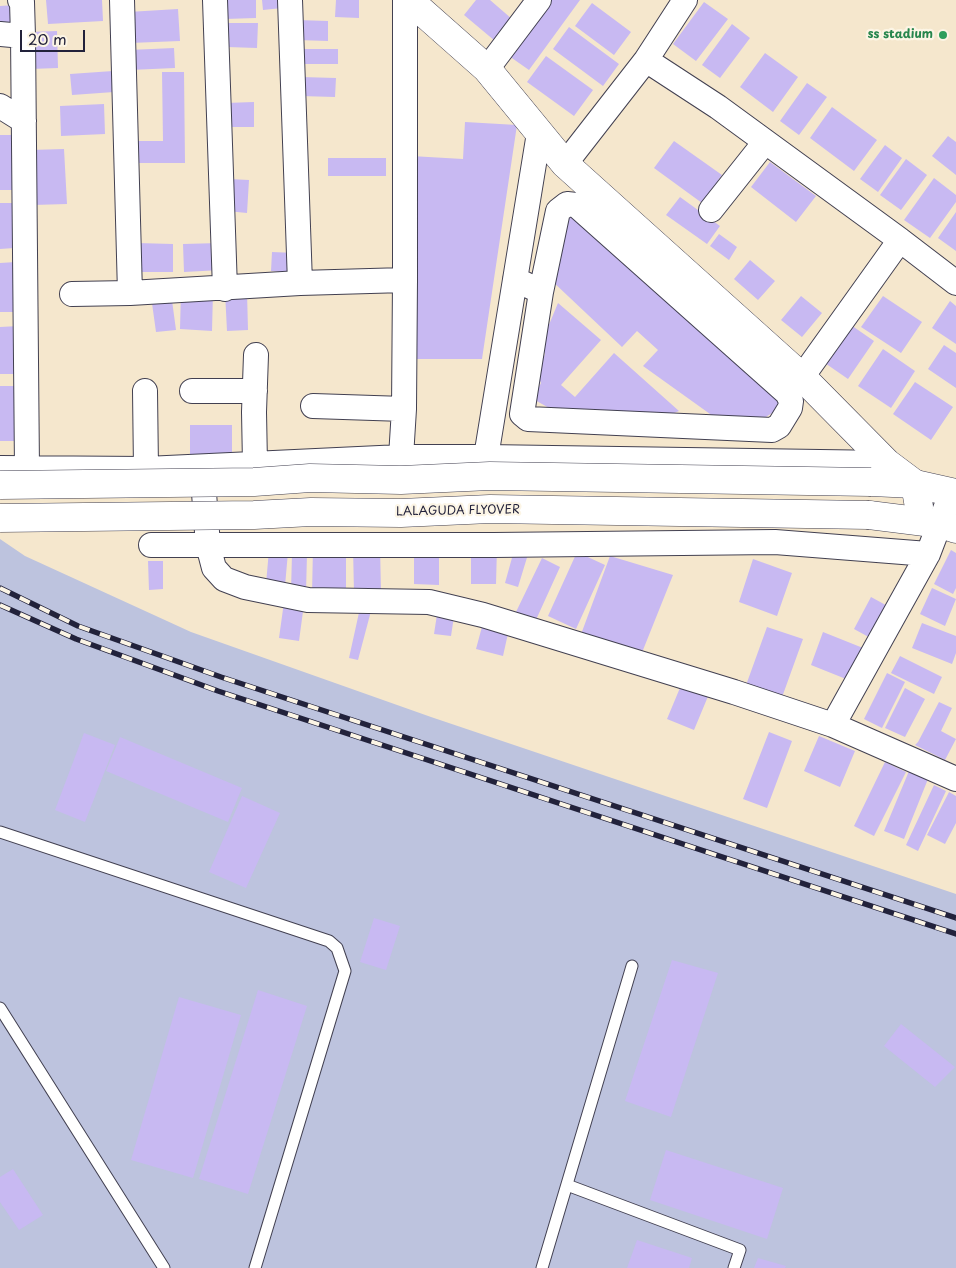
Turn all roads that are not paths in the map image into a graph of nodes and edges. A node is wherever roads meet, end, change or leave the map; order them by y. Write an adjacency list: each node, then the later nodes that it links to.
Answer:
1 (20, 0): 9 (street)
2 (122, 0): 25 (street)
3 (215, 0): 23 (street)
4 (290, 0): 21 (street)
5 (404, 0): 20 (street)
6 (409, 0): 11 (main road)
7 (539, 0): 11 (street)
8 (685, 0): 10 (street)
9 (11, 35): 13 (street)
10 (646, 60): 15 (street); 16 (street)
11 (486, 69): 14 (main road)
12 (0, 106): 13 (street)
13 (24, 121): 39 (street)
14 (539, 133): 16 (main road); 19 (street)
15 (765, 142): 17 (street); 18 (street)
16 (565, 164): 28 (main road)
17 (711, 210)
18 (900, 240): 22 (street); 28 (street)
19 (515, 279): 24 (street); 35 (street)
20 (405, 280): 21 (street); 33 (street)
21 (300, 283): 23 (street)
22 (956, 283)
23 (225, 289): 25 (street)
24 (541, 292): 24 (street)
25 (130, 293): 26 (street)
26 (72, 294)
27 (256, 355): 31 (street)
28 (802, 377): 41 (main road)
29 (145, 391): 40 (street)
30 (192, 391): 31 (street)
31 (255, 391): 36 (street)
32 (313, 406): 33 (street)
33 (404, 409): 34 (street)
34 (401, 457): 35 (street); 36 (street)
35 (486, 457): 41 (street)
36 (255, 464): 37 (street)
37 (202, 467): 40 (street); 48 (street)
38 (0, 468): 39 (street)
39 (27, 468): 40 (street)
40 (146, 469)
41 (879, 472): 42 (main road, bridge); 43 (main road)
42 (0, 484)
43 (916, 484): 44 (main road); 46 (main road)
44 (954, 492): 46 (street)
45 (0, 518): 46 (main road, LALAGUDA FLYOVER, bridge)
46 (938, 524): 49 (street)
47 (151, 545): 48 (street)
48 (208, 545): 49 (street); 50 (street)
49 (928, 554): 50 (street)
50 (833, 725): 51 (street)
51 (956, 779)
52 (0, 832): 57 (lane)
53 (632, 966): 55 (lane)
54 (0, 1008): 56 (lane)
55 (567, 1185): 58 (lane); 59 (lane)
56 (164, 1268)
57 (255, 1268)
58 (542, 1268)
59 (734, 1268)

